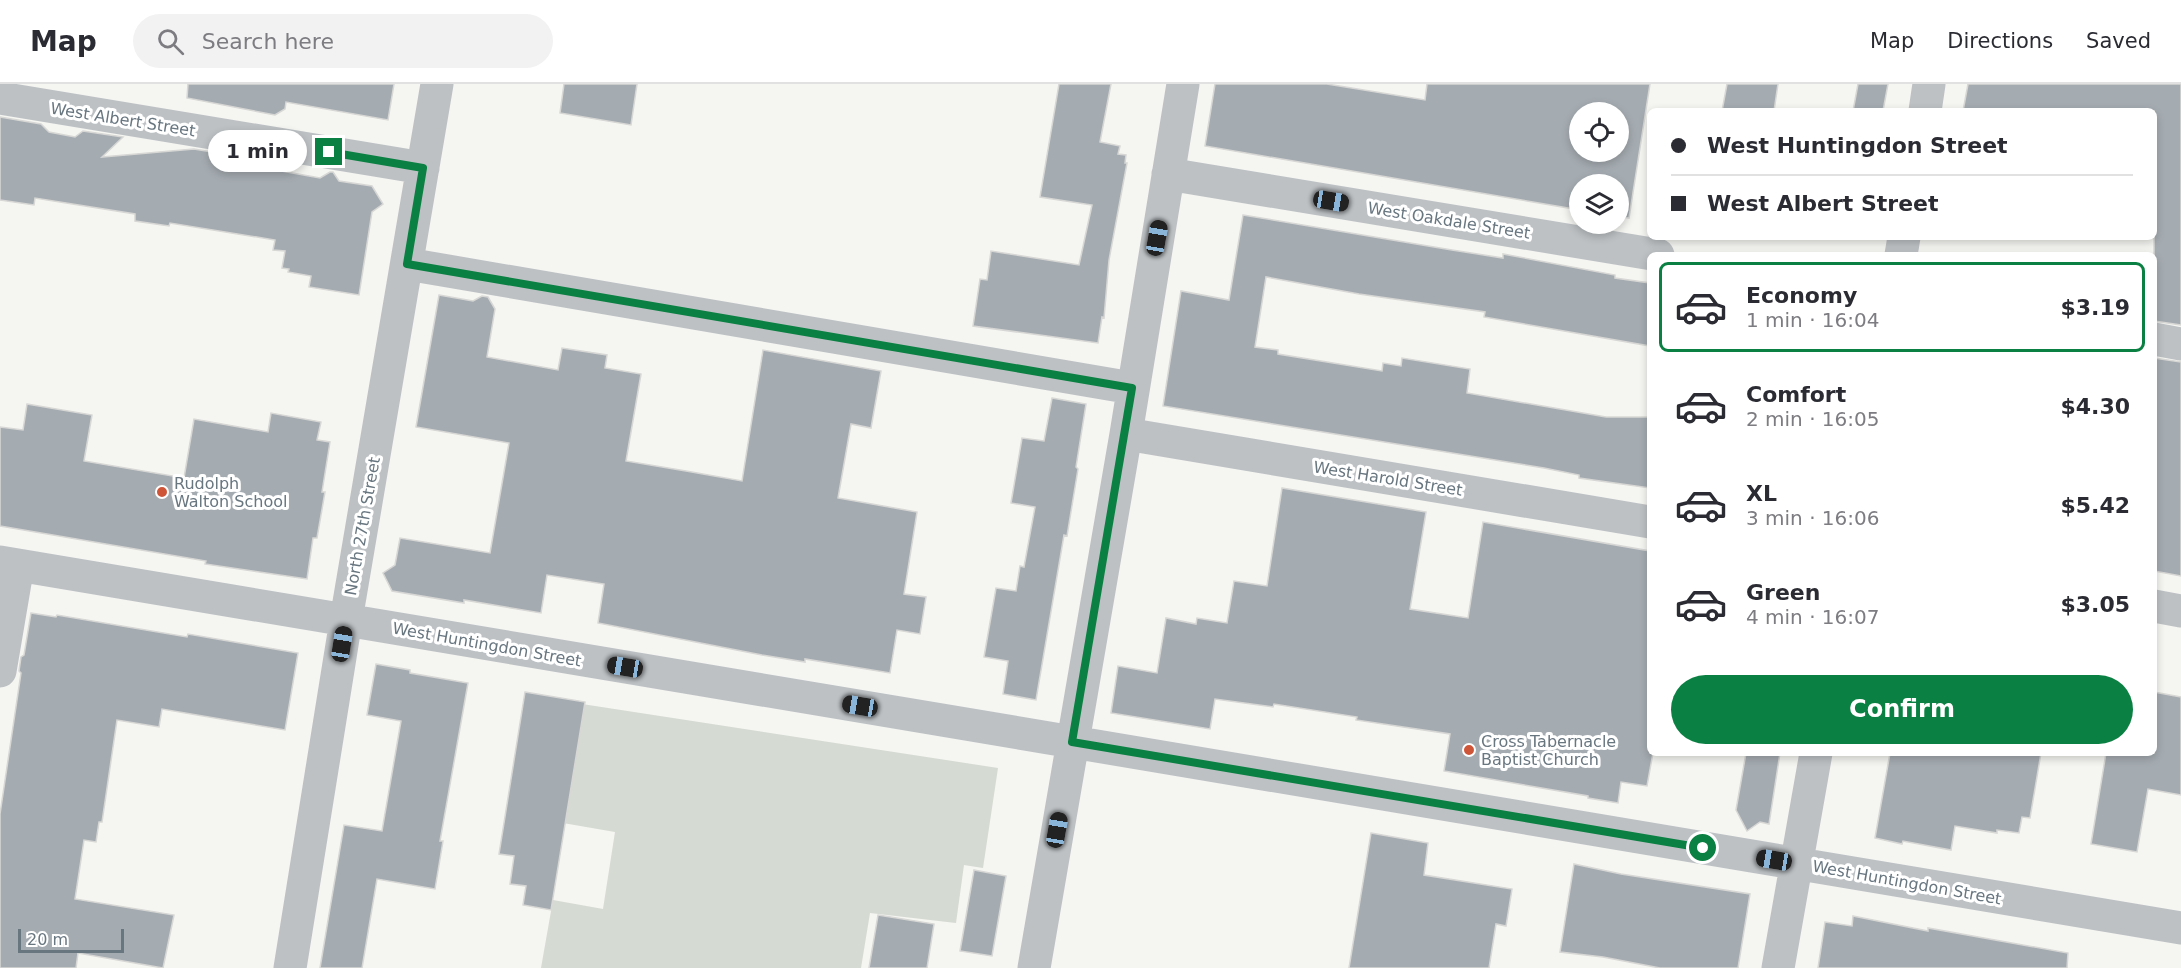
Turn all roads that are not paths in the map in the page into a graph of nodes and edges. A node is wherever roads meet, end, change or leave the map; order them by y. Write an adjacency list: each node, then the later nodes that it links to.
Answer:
1 (437, 84): 6 (street, North 27th Street)
2 (1183, 84): 7 (street)
3 (1929, 84): 5 (street)
4 (0, 99): 6 (street, West Albert Street)
5 (1925, 108)
6 (423, 168): 9 (street, North 27th Street)
7 (1168, 174): 8 (street, West Oakdale Street); 12 (street)
8 (1647, 253)
9 (407, 264): 12 (street); 18 (street, North 27th Street)
10 (2157, 340): 11 (street)
11 (2181, 344)
12 (1132, 388): 13 (street)
13 (1126, 434): 14 (street, West Harold Street); 20 (street)
14 (1647, 521)
15 (9, 564): 18 (street, West Huntingdon Street); 19 (street)
16 (2157, 607): 17 (street)
17 (2181, 611)
18 (346, 620): 20 (street, West Huntingdon Street); 24 (street, North 27th Street)
19 (0, 671)
20 (1072, 742): 22 (street, West Huntingdon Street); 25 (street)
21 (1815, 756): 22 (street)
22 (1797, 863): 23 (street, West Huntingdon Street); 26 (street)
23 (2181, 928)
24 (290, 968)
25 (1034, 968)
26 (1778, 968)

